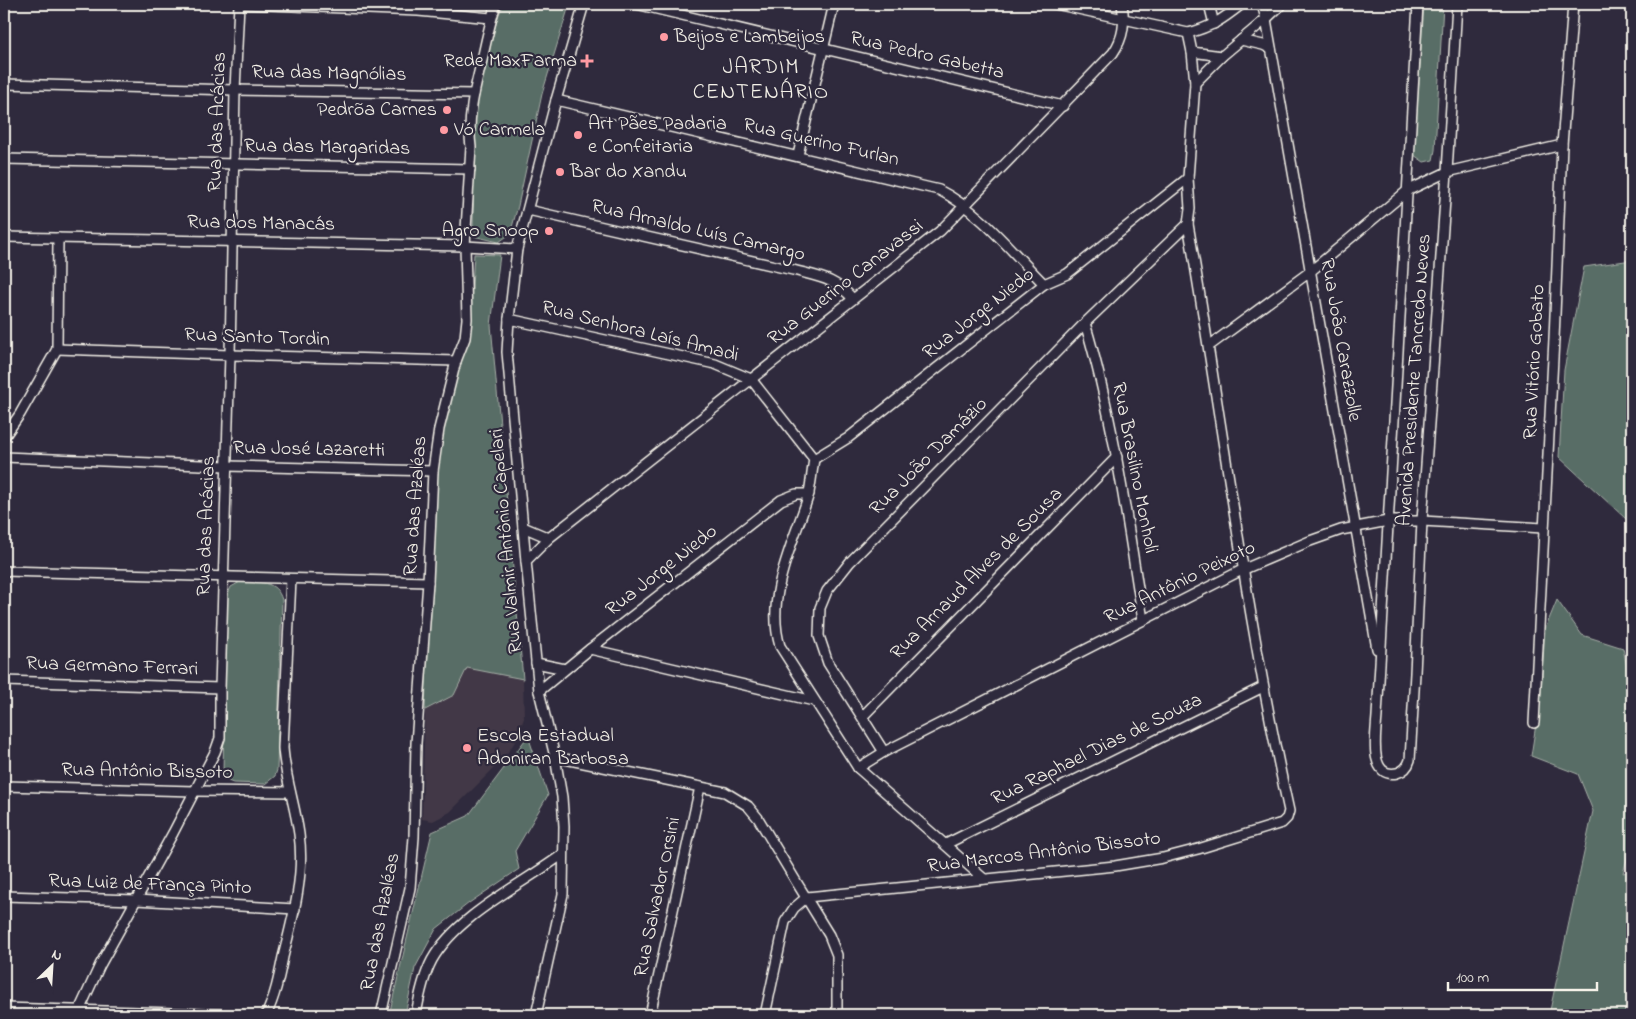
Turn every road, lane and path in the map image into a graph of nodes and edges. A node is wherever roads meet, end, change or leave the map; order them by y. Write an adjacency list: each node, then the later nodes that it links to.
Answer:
1 (240, 4): 15 (street); 29 (street, Rua das Acácias)
2 (496, 4): 17 (street, Rua das Azaléas)
3 (584, 4): 31 (street, Rua Valmir Antônio Capelari)
4 (636, 4): 24 (street, Rua Pedro Gabetta)
5 (834, 4): 24 (street)
6 (1054, 4): 18 (street)
7 (1122, 4): 18 (street, Rua Guerino Canavassi)
8 (1209, 4): 20 (street)
9 (1242, 4): 20 (street)
10 (1262, 4): 19 (street, Rua João Carazzolle)
11 (1282, 4): 19 (street)
12 (1418, 4): 40 (street, Avenida Presidente Tancredo Neves)
13 (1457, 4): 38 (street, Avenida Presidente Tancredo Neves)
14 (1573, 4): 33 (street, Rua Vitório Gobato)
15 (326, 6): 16 (street)
16 (418, 8): 17 (street)
17 (491, 18): 30 (street, Rua das Azaléas)
18 (1124, 19): 21 (street); 32 (street, Rua Guerino Canavassi)
19 (1266, 19): 22 (street); 23 (street, Rua João Carazzolle)
20 (1214, 24): 21 (street)
21 (1188, 33): 25 (street)
22 (1241, 40): 23 (street); 26 (street)
23 (1270, 49): 49 (street, Rua João Carazzolle)
24 (824, 50): 32 (street, Rua Pedro Gabetta); 34 (street)
25 (1192, 52): 26 (street); 27 (street)
26 (1222, 56): 27 (street)
27 (1195, 83): 39 (street)
28 (4, 84): 29 (street, Rua das Magnólias)
29 (235, 90): 30 (street, Rua das Magnólias); 36 (street, Rua das Acácias)
30 (474, 94): 37 (street, Rua das Azaléas)
31 (556, 100): 34 (street, Rua Guerino Furlan); 42 (street, Rua Valmir Antônio Capelari)
32 (1063, 106): 41 (street, Rua Guerino Canavassi)
33 (1562, 145): 38 (street); 70 (street, Rua Vitório Gobato)
34 (798, 156): 41 (street, Rua Guerino Furlan)
35 (4, 159): 36 (street, Rua das Margaridas)
36 (234, 163): 37 (street, Rua das Margaridas); 46 (street, Rua das Acácias)
37 (470, 169): 47 (street, Rua das Azaléas)
38 (1447, 172): 40 (street); 66 (street, Avenida Presidente Tancredo Neves)
39 (1188, 178): 43 (street); 50 (street, Rua Jorge Niedo)
40 (1407, 191): 49 (street); 67 (street, Avenida Presidente Tancredo Neves)
41 (965, 206): 50 (street, Rua Guerino Furlan); 51 (street, Rua Guerino Canavassi)
42 (528, 210): 48 (street, Rua Valmir Antônio Capelari); 51 (street, Rua Arnaldo Luís Camargo)
43 (1188, 224): 53 (street, Rua João Damázio); 54 (street)
44 (4, 237): 45 (street, Rua dos Manacás)
45 (58, 238): 46 (street, Rua dos Manacás); 55 (street)
46 (231, 241): 47 (street, Rua dos Manacás); 56 (street, Rua das Acácias)
47 (465, 246): 48 (street, Rua dos Manacás); 57 (street, Rua das Azaléas)
48 (517, 249): 52 (street, Rua Valmir Antônio Capelari)
49 (1311, 271): 54 (street); 69 (street, Rua João Carazzolle)
50 (1044, 284): 62 (street, Rua Jorge Niedo)
51 (853, 300): 58 (street, Rua Guerino Canavassi)
52 (509, 319): 58 (street, Rua Senhora Laís Amadi); 68 (street, Rua Valmir Antônio Capelari)
53 (1085, 323): 61 (street, Rua Brasilino Monholi); 88 (street, Rua João Damázio)
54 (1209, 346): 73 (street)
55 (57, 349): 56 (street, Rua Santo Tordin); 59 (street)
56 (230, 355): 57 (street, Rua Santo Tordin); 63 (street, Rua das Acácias)
57 (456, 361): 64 (street, Rua das Azaléas)
58 (751, 379): 62 (street, Rua Senhora Laís Amadi); 71 (street, Rua Guerino Canavassi)
59 (4, 437)
60 (4, 457): 63 (street, Rua José Lazaretti)
61 (1117, 457): 78 (street, Rua Brasilino Monholi); 88 (street, Rua Arnaud Alves de Sousa)
62 (814, 459): 65 (street)
63 (226, 466): 64 (street, Rua José Lazaretti); 75 (street, Rua das Acácias)
64 (433, 470): 77 (street, Rua das Azaléas)
65 (808, 494): 79 (street, Rua Jorge Niedo); 87 (street)
66 (1422, 520): 67 (street, Rua Antônio Peixoto); 70 (street, Rua Antônio Peixoto); 81 (street, Avenida Presidente Tancredo Neves)
67 (1388, 521): 69 (street, Rua Antônio Peixoto); 81 (street, Avenida Presidente Tancredo Neves)
68 (523, 527): 71 (street); 72 (street, Rua Valmir Antônio Capelari)
69 (1356, 528): 73 (street, Rua Antônio Peixoto); 81 (street, Rua João Carazzolle)
70 (1544, 528): 89 (street, Rua Vitório Gobato)
71 (549, 538): 72 (street, Rua Guerino Canavassi)
72 (526, 561): 80 (street, Rua Valmir Antônio Capelari)
73 (1242, 570): 78 (street, Rua Antônio Peixoto); 84 (street)
74 (4, 571): 75 (street)
75 (223, 576): 76 (street); 85 (street, Rua das Acácias)
76 (291, 579): 77 (street); 96 (street)
77 (428, 582): 108 (street, Rua das Azaléas)
78 (1143, 620): 90 (street, Rua Antônio Peixoto)
79 (590, 649): 82 (street, Rua Jorge Niedo); 87 (street)
80 (536, 663): 82 (street); 86 (street, Rua Valmir Antônio Capelari)
81 (1380, 667)
82 (565, 669): 86 (street, Rua Jorge Niedo)
83 (4, 681): 85 (street, Rua Germano Ferrari)
84 (1263, 687): 97 (street, Rua Raphael Dias de Souza); 99 (street, Rua Marcos Antônio Bissoto)
85 (220, 688): 95 (street, Rua das Acácias)
86 (539, 691): 91 (street, Rua Valmir Antônio Capelari)
87 (814, 701): 92 (street)
88 (862, 716): 90 (street, Rua João Damázio)
89 (1534, 722)
90 (884, 752): 92 (street, Rua Antônio Peixoto)
91 (555, 758): 94 (street); 98 (street, Rua Valmir Antônio Capelari)
92 (858, 768): 97 (street)
93 (4, 786): 95 (street, Rua Antônio Bissoto)
94 (700, 787): 101 (street); 111 (street, Rua Salvador Orsini)
95 (195, 791): 96 (street, Rua Antônio Bissoto); 102 (street, Rua das Acácias)
96 (290, 792): 103 (street)
97 (946, 844): 99 (street)
98 (564, 854): 109 (street); 110 (street, Rua Valmir Antônio Capelari)
99 (984, 879): 101 (street, Rua Marcos Antônio Bissoto)
100 (4, 896): 102 (street, Rua Luiz de França Pinto)
101 (807, 897): 112 (street); 113 (street)
102 (136, 900): 103 (street, Rua Luiz de França Pinto); 105 (street, Rua das Acácias)
103 (295, 909): 107 (street)
104 (4, 1008): 105 (street)
105 (78, 1013): 106 (street)
106 (241, 1015)
107 (266, 1015)
108 (381, 1015)
109 (416, 1015)
110 (536, 1015)
111 (650, 1015)
112 (764, 1015)
113 (837, 1015)

